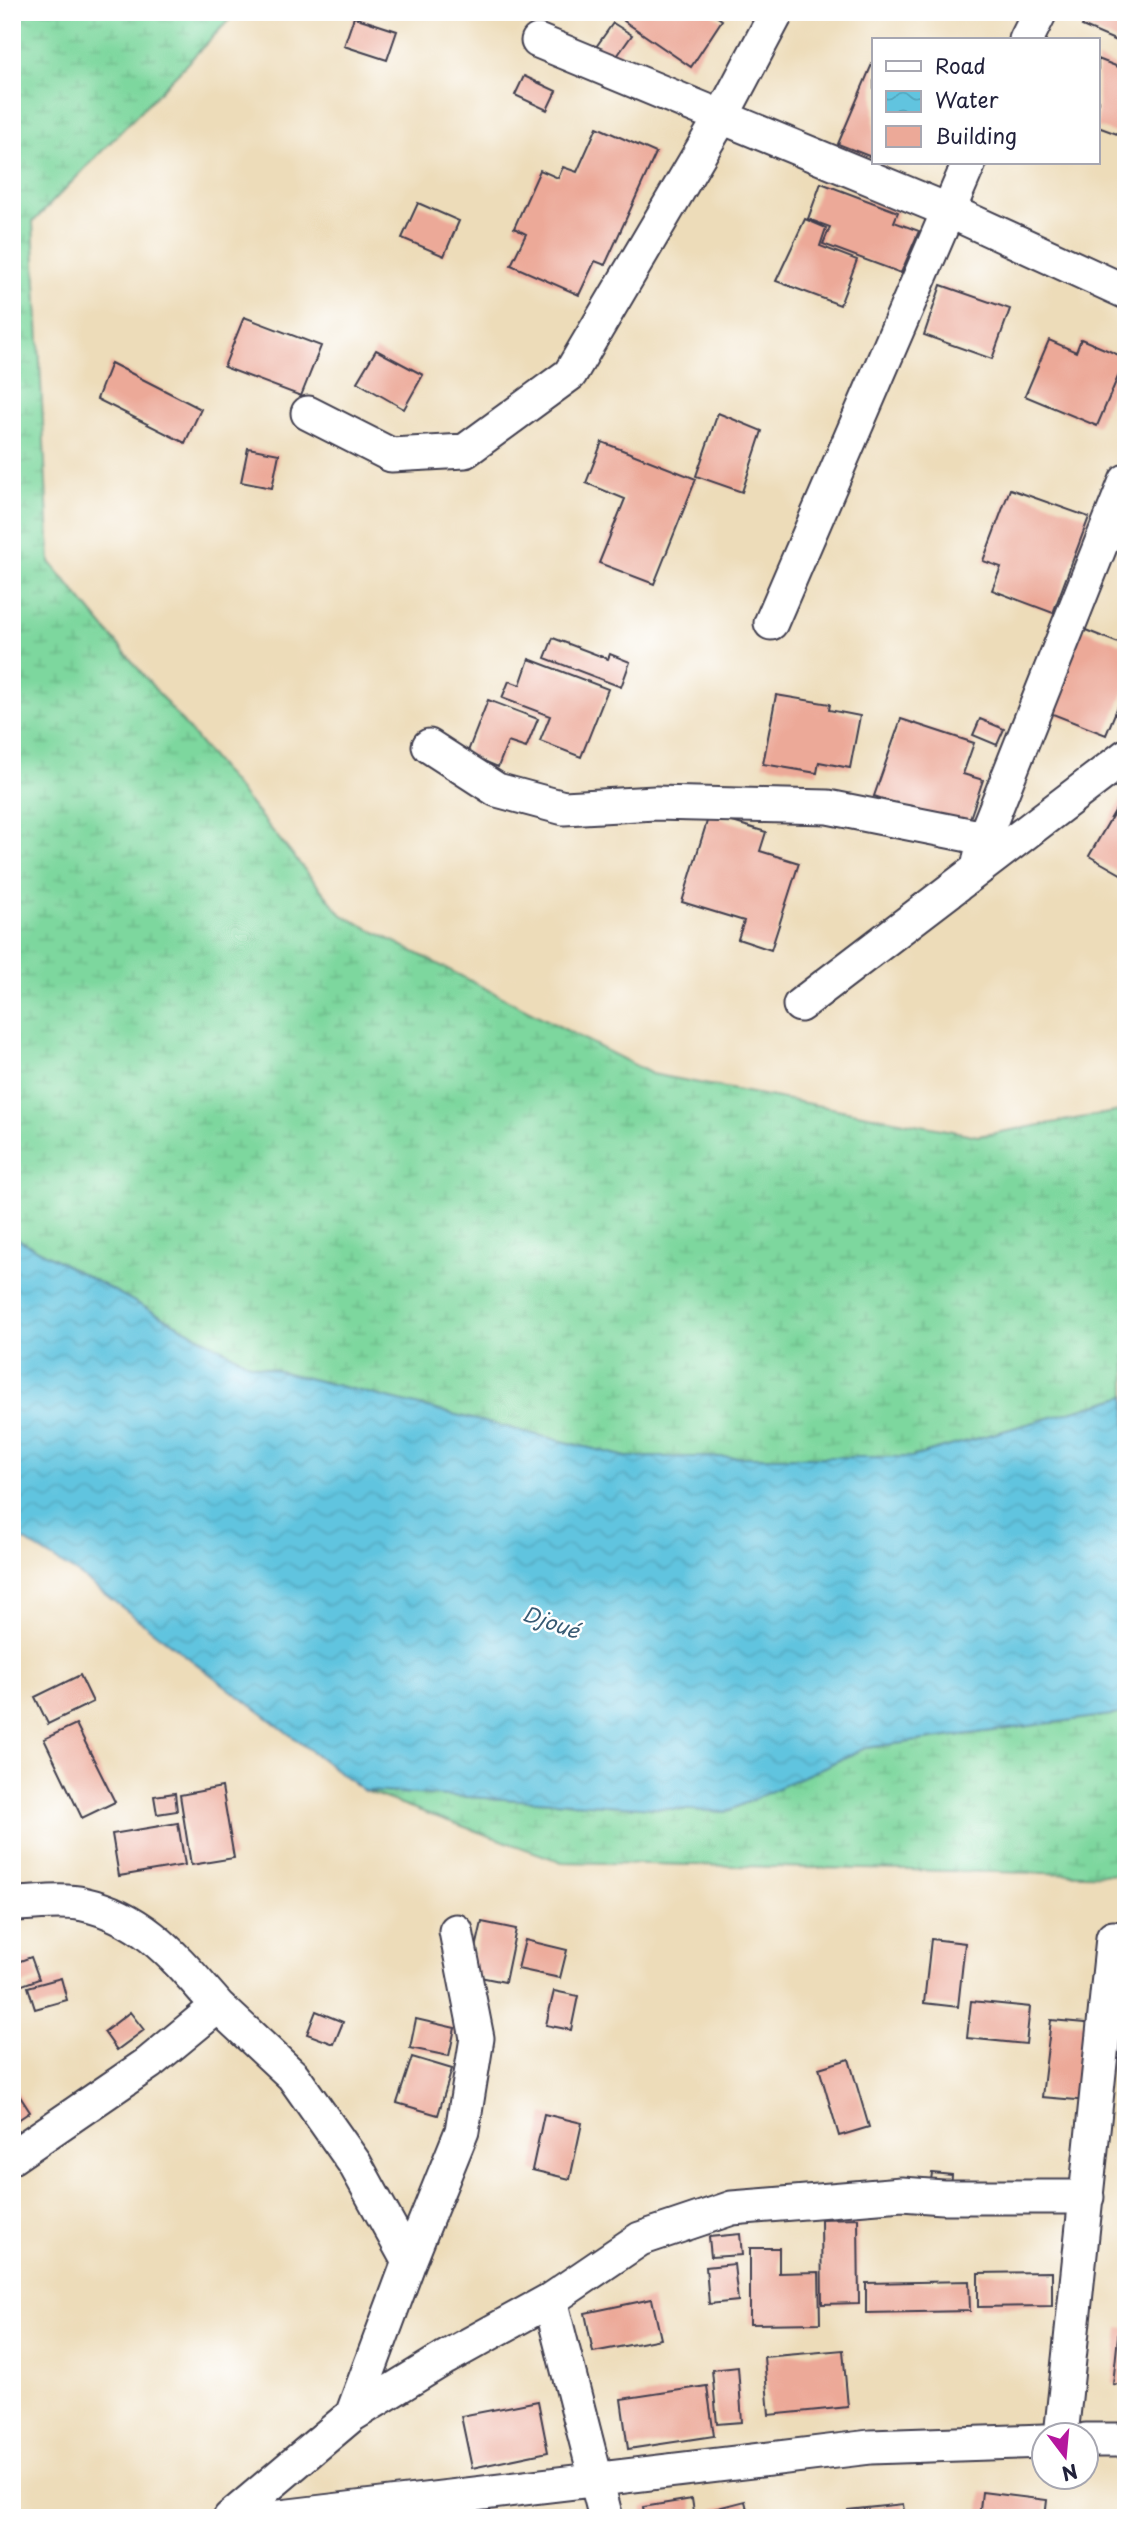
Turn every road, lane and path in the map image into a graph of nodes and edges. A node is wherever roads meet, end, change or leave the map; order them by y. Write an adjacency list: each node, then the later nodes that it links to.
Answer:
1 (777, 12): 5 (street)
2 (1040, 12): 3 (street)
3 (1027, 38)
4 (538, 41): 5 (street)
5 (722, 116): 7 (street); 9 (street)
6 (969, 164): 7 (street)
7 (947, 210): 8 (street); 11 (street)
8 (1126, 292)
9 (308, 413)
10 (1126, 481): 14 (street)
11 (771, 623)
12 (429, 746): 14 (street)
13 (1126, 756): 14 (street)
14 (981, 854): 15 (street)
15 (800, 1005)
16 (12, 1904): 19 (street)
17 (456, 1931): 22 (street)
18 (1113, 1938): 21 (street)
19 (218, 2006): 20 (street); 22 (street)
20 (12, 2157)
21 (1087, 2197): 23 (street); 25 (street)
22 (409, 2262): 24 (street)
23 (550, 2300): 24 (street); 29 (street)
24 (352, 2415): 30 (street)
25 (1062, 2422)
26 (1100, 2440): 27 (street)
27 (1126, 2440)
28 (1030, 2441): 29 (street)
29 (597, 2480): 31 (street); 32 (street)
30 (230, 2518)
31 (272, 2518)
32 (606, 2518)

